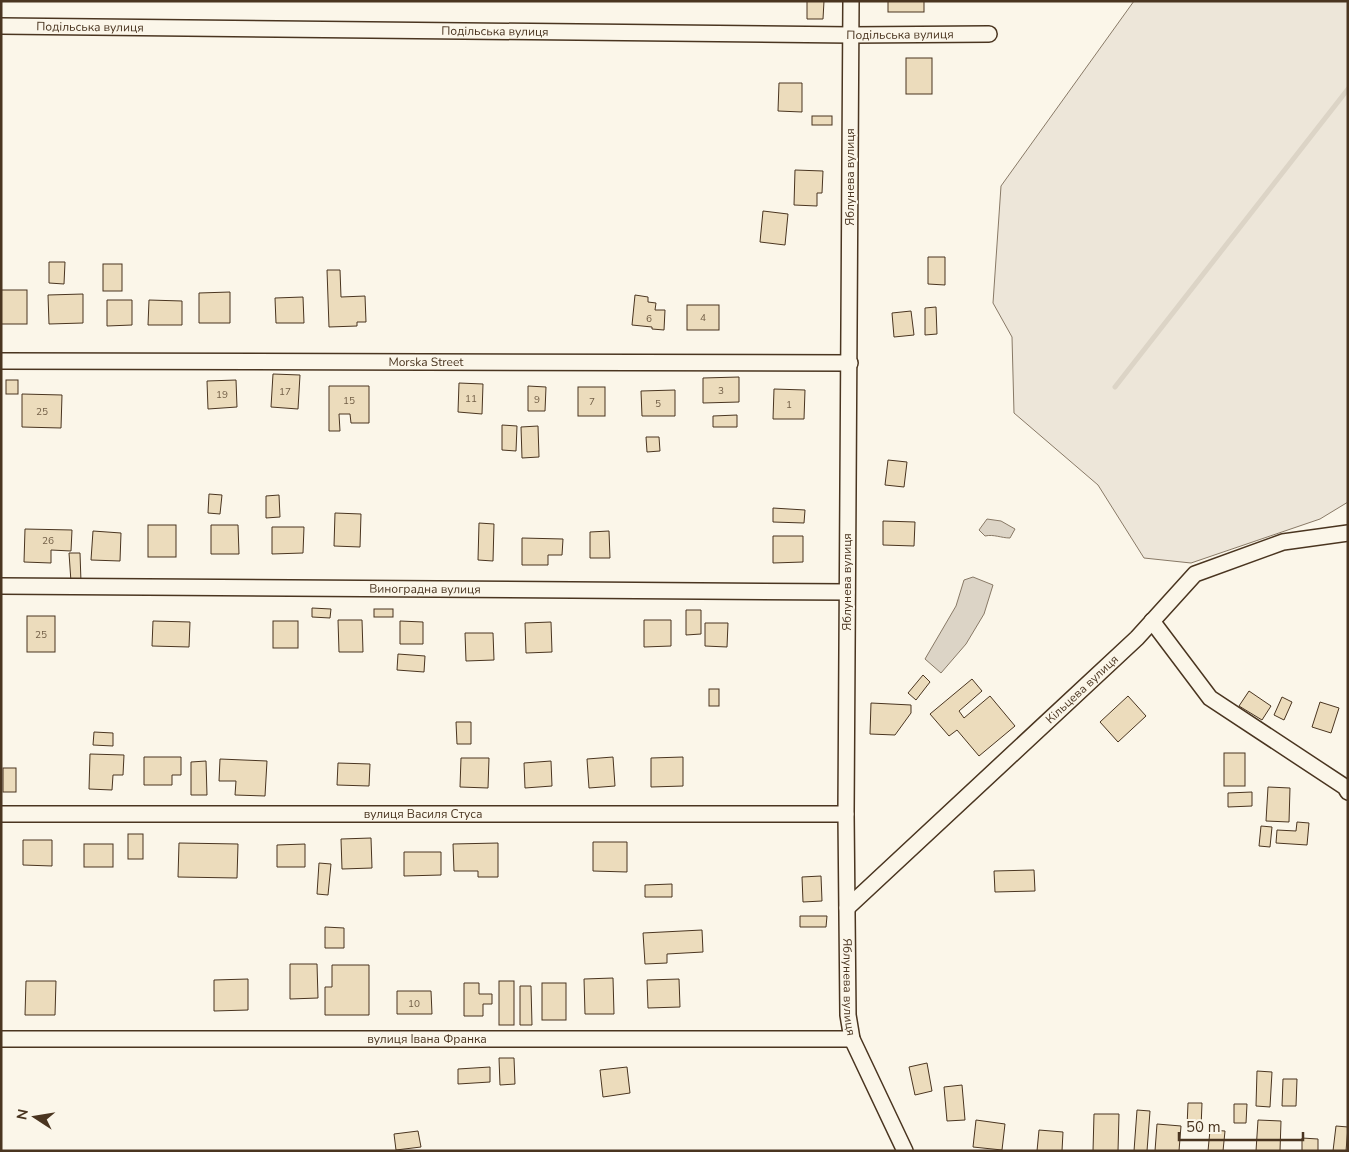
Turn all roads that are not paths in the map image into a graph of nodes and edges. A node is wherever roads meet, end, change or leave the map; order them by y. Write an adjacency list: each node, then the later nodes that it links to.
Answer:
1 (850, 1): 4 (street, Яблунева вулиця)
2 (1, 26): 4 (street, Подільська вулиця)
3 (989, 34): 4 (street, Подільська вулиця)
4 (851, 35): 6 (street, Яблунева вулиця)
5 (1, 361): 6 (street, Morska Street)
6 (850, 363): 9 (street, Яблунева вулиця)
7 (1348, 533): 10 (street, Кільцева вулиця)
8 (1, 586): 9 (street, Виноградна вулиця)
9 (847, 592): 13 (street, Яблунева вулиця)
10 (1152, 621): 11 (street); 14 (street, Кільцева вулиця)
11 (1348, 792)
12 (1, 814): 13 (street, вулиця Василя Стуса)
13 (846, 814): 14 (street, Яблунева вулиця)
14 (847, 908): 15 (street, Яблунева вулиця)
15 (852, 1039): 16 (street, вулиця Івана Франка); 17 (street, Яблунева вулиця)
16 (1, 1040)
17 (905, 1151)

